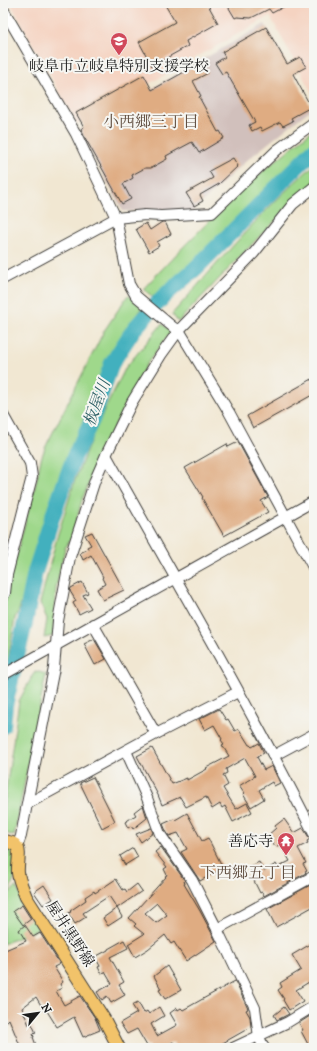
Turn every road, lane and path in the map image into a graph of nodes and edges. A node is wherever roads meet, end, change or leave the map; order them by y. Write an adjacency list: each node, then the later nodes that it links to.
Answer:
1 (3, 10): 4 (street)
2 (314, 123): 4 (street)
3 (314, 187): 6 (street)
4 (116, 218): 5 (street); 6 (street)
5 (3, 280)
6 (176, 329): 8 (street); 10 (street)
7 (3, 416): 13 (street)
8 (106, 455): 12 (street); 15 (street)
9 (314, 501): 10 (street)
10 (285, 517): 11 (street); 12 (street)
11 (314, 569)
12 (175, 579): 14 (street); 17 (street)
13 (3, 597)
14 (93, 624): 15 (street); 18 (street)
15 (54, 647): 16 (street); 22 (street)
16 (3, 675)
17 (238, 692): 18 (street); 21 (street)
18 (156, 734): 20 (street)
19 (314, 734): 21 (street)
20 (126, 751): 22 (street); 26 (street)
21 (273, 756): 23 (street)
22 (27, 804): 24 (street)
23 (314, 834)
24 (11, 843): 29 (main road, 屋井黒野線)
25 (314, 876): 26 (street)
26 (217, 929): 28 (street)
27 (314, 1006): 28 (street)
28 (259, 1037): 30 (street); 31 (street)
29 (119, 1048)
30 (233, 1048)
31 (264, 1048)

